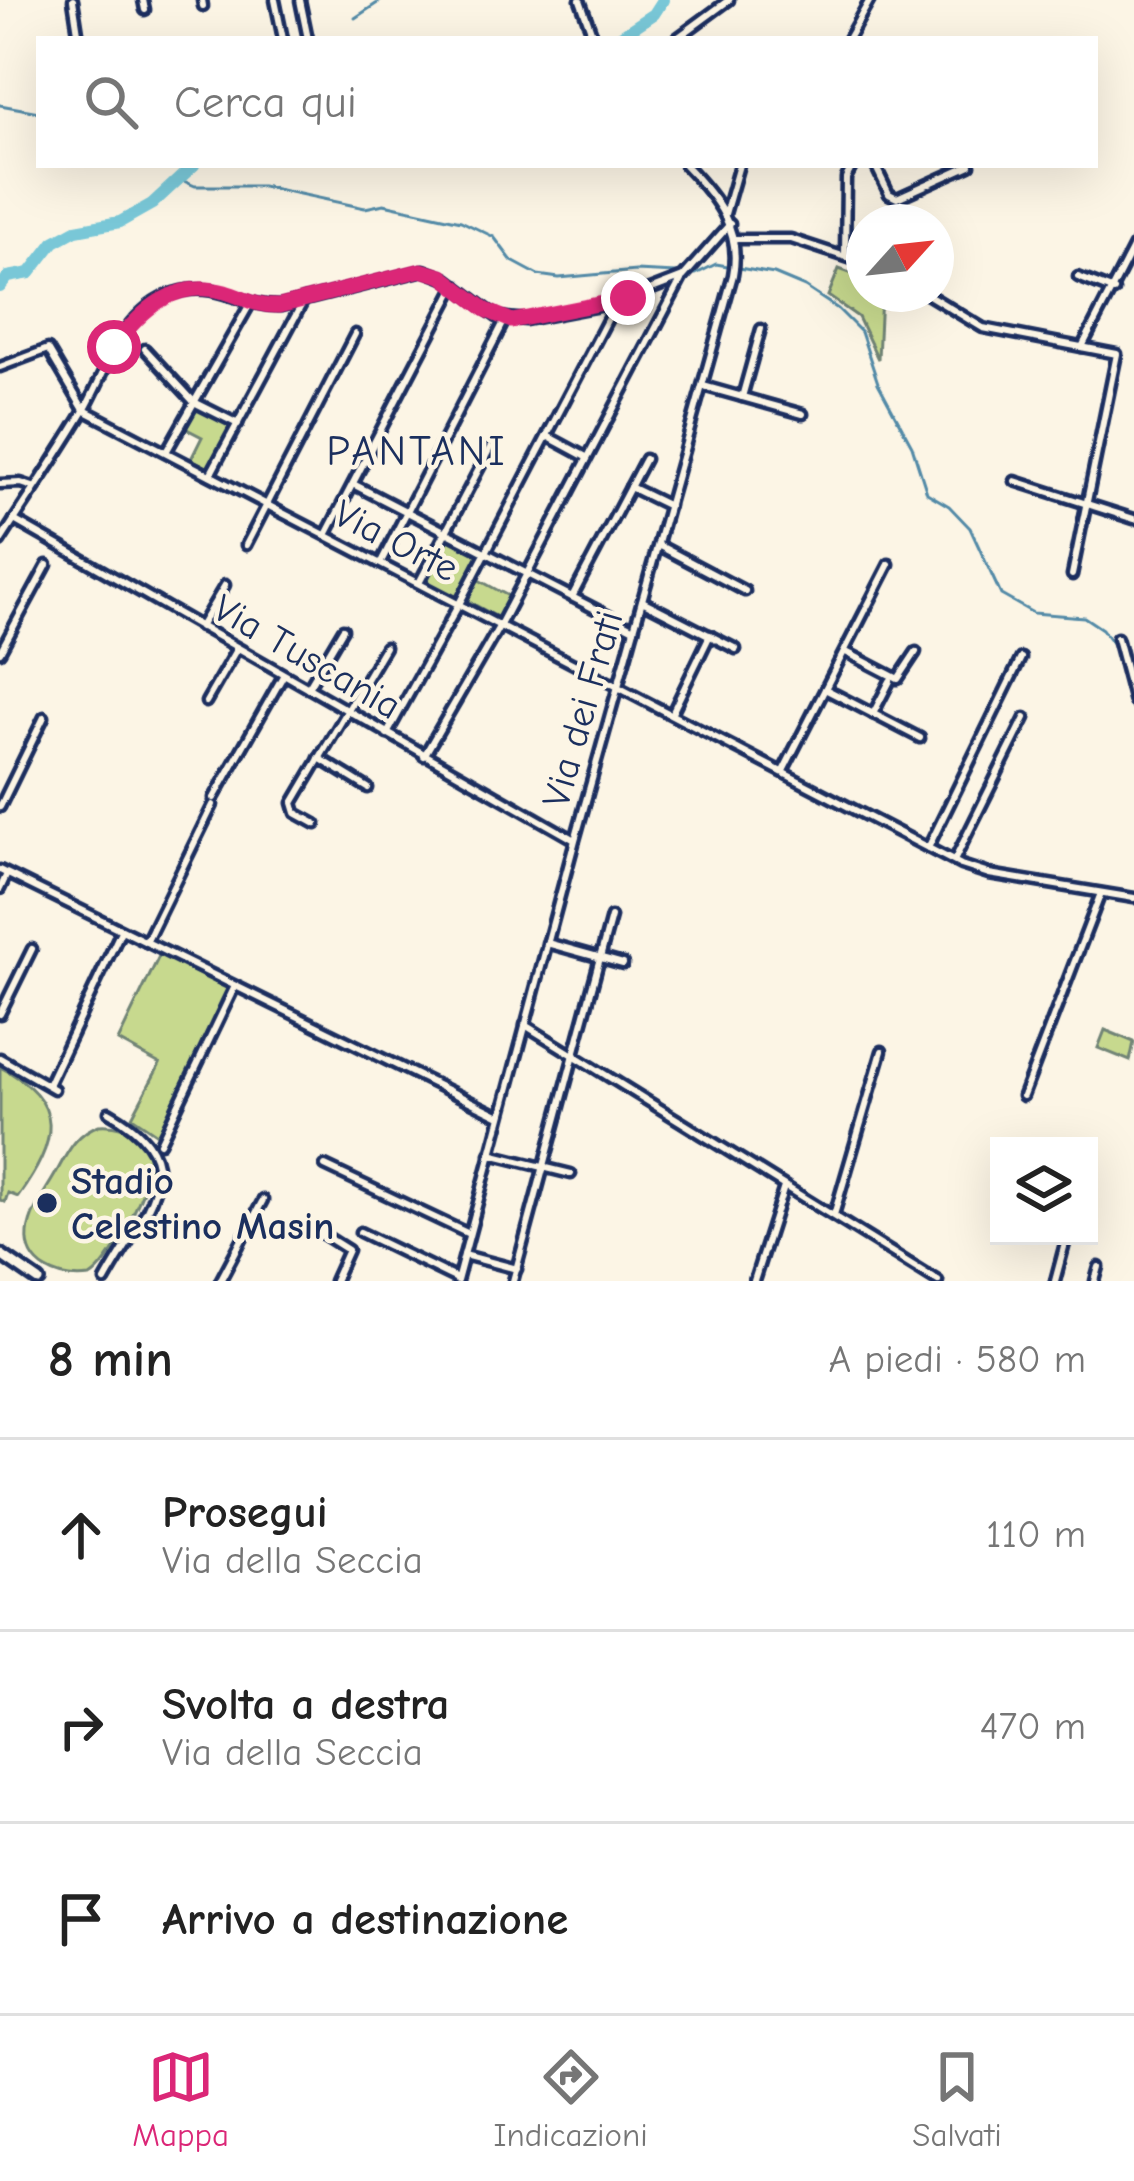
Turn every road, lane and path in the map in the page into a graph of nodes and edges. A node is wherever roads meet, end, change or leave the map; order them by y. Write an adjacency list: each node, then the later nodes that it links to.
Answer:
1 (73, 0): 9 (street)
2 (143, 0): 8 (street)
3 (275, 0): 10 (street)
4 (300, 0): 11 (street)
5 (580, 0): 12 (street)
6 (729, 0): 13 (street)
7 (870, 0): 14 (street)
8 (145, 10)
9 (79, 36)
10 (282, 36)
11 (307, 36)
12 (593, 36)
13 (680, 36)
14 (850, 36)
15 (688, 168): 20 (street, Via dei Frati)
16 (738, 168): 20 (street)
17 (852, 168): 24 (street)
18 (876, 168): 19 (street)
19 (963, 168)
20 (725, 214): 21 (street, Via dei Frati)
21 (730, 224): 22 (street, Via dei Frati); 25 (street)
22 (734, 239): 24 (street); 39 (street, Via dei Frati)
23 (1134, 246): 28 (street)
24 (845, 255)
25 (683, 277): 30 (street); 48 (street)
26 (1078, 277): 28 (street)
27 (456, 285): 29 (street); 33 (street); 53 (street)
28 (1114, 291): 36 (street)
29 (304, 300): 31 (street); 44 (street)
30 (616, 303): 33 (street); 45 (street)
31 (250, 304): 41 (street); 42 (street)
32 (954, 310): 36 (street)
33 (505, 320): 59 (street)
34 (761, 329): 40 (street)
35 (356, 334): 57 (street)
36 (1082, 346): 56 (street)
37 (145, 349): 41 (street)
38 (0, 367): 42 (street)
39 (703, 386): 40 (street); 58 (street, Via dei Frati)
40 (742, 397): 43 (street)
41 (194, 402): 44 (street); 47 (street)
42 (85, 410): 47 (street, Via Orte); 55 (street)
43 (802, 414)
44 (238, 424): 50 (street)
45 (547, 436): 48 (street); 67 (street)
46 (490, 448): 62 (street)
47 (166, 452): 50 (street, Via Orte)
48 (586, 458): 71 (street)
49 (644, 459): 54 (street)
50 (210, 475): 57 (street, Via Orte)
51 (1015, 481): 56 (street)
52 (0, 484): 55 (street)
53 (352, 484): 59 (street); 63 (street)
54 (630, 487): 58 (street); 76 (street)
55 (33, 488): 61 (street)
56 (1088, 504): 60 (street); 72 (street)
57 (267, 505): 63 (street, Via Orte); 66 (street)
58 (669, 506): 65 (street, Via dei Frati)
59 (407, 512): 62 (street); 68 (street)
60 (1134, 519)
61 (14, 520): 64 (street); 80 (street, Via Tuscania)
62 (446, 532): 67 (street); 74 (street)
63 (326, 536): 68 (street, Via Orte)
64 (0, 542)
65 (658, 544): 75 (street); 77 (street, Via dei Frati)
66 (246, 545)
67 (486, 553): 71 (street); 78 (street)
68 (380, 564): 74 (street, Via Orte)
69 (47, 565): 88 (street)
70 (889, 565): 89 (street)
71 (527, 574): 76 (street); 79 (street)
72 (1072, 575)
73 (225, 584): 80 (street)
74 (419, 584): 78 (street, Via Orte)
75 (745, 591)
76 (572, 597): 82 (street)
77 (642, 601): 82 (street, Via dei Frati); 83 (street)
78 (459, 604): 79 (street, Via Orte); 104 (street)
79 (500, 625): 94 (street, Via Orte); 106 (street)
80 (200, 627): 86 (street, Via Tuscania)
81 (343, 629): 95 (street)
82 (634, 629): 94 (street, Via dei Frati)
83 (710, 635): 87 (street); 100 (street)
84 (1117, 638): 98 (street)
85 (385, 647): 99 (street)
86 (237, 648): 92 (street, Via Tuscania); 97 (street)
87 (736, 649)
88 (0, 652)
89 (844, 652): 90 (street); 96 (street)
90 (916, 652)
91 (1021, 658): 113 (street)
92 (283, 675): 95 (street, Via Tuscania); 121 (street)
93 (890, 681): 101 (street)
94 (618, 687): 100 (street, Via Orte); 112 (street, Via dei Frati)
95 (308, 689): 99 (street, Via Tuscania)
96 (825, 689): 101 (street); 108 (street)
97 (206, 701)
98 (1134, 702)
99 (347, 711): 104 (street, Via Tuscania); 107 (street)
100 (672, 714): 108 (street, Via Orte)
101 (873, 714): 105 (street)
102 (44, 717): 110 (street)
103 (1025, 718): 114 (street)
104 (387, 734): 106 (street, Via Tuscania)
105 (920, 739)
106 (424, 756): 112 (street, Via Tuscania)
107 (319, 758): 109 (street); 111 (street)
108 (783, 771): 113 (street, Via Orte)
109 (368, 788)
110 (0, 807)
111 (316, 824)
112 (574, 840): 122 (street, Via dei Frati)
113 (928, 848): 114 (street, Via Orte)
114 (954, 861): 117 (street, Via Orte)
115 (4, 872): 116 (street); 120 (street)
116 (0, 889)
117 (1101, 893): 118 (street, Via Orte); 132 (street)
118 (1134, 898)
119 (611, 917): 124 (street)
120 (121, 931): 121 (street); 130 (street)
121 (145, 943): 126 (street)
122 (547, 944): 124 (street); 128 (street, Via dei Frati)
123 (32, 949): 127 (street)
124 (600, 958): 125 (street); 131 (street)
125 (623, 964)
126 (235, 986): 134 (street); 135 (street)
127 (0, 1014)
128 (525, 1025): 131 (street); 134 (street, Via dei Frati)
129 (882, 1052): 142 (street)
130 (0, 1058)
131 (573, 1058): 138 (street); 140 (street)
132 (1023, 1096)
133 (109, 1112): 154 (street)
134 (500, 1116): 136 (street, Via dei Frati)
135 (160, 1143)
136 (490, 1154): 138 (street); 145 (street, Via dei Frati)
137 (326, 1166): 145 (street)
138 (544, 1167): 139 (street); 150 (street)
139 (571, 1174)
140 (784, 1186): 142 (street); 158 (street)
141 (263, 1200): 155 (street)
142 (833, 1216): 151 (street)
143 (310, 1226): 156 (street)
144 (360, 1232): 152 (street)
145 (469, 1234): 148 (street, Via dei Frati)
146 (1065, 1245): 160 (street)
147 (0, 1254): 153 (main road)
148 (464, 1255): 150 (street); 152 (street, Via dei Frati)
149 (1100, 1267): 161 (street)
150 (517, 1269): 157 (street)
151 (928, 1278): 159 (street)
152 (457, 1280)
153 (39, 1281)
154 (105, 1281)
155 (220, 1281)
156 (334, 1281)
157 (514, 1281)
158 (754, 1281)
159 (938, 1281)
160 (1055, 1281)
161 (1095, 1281)

